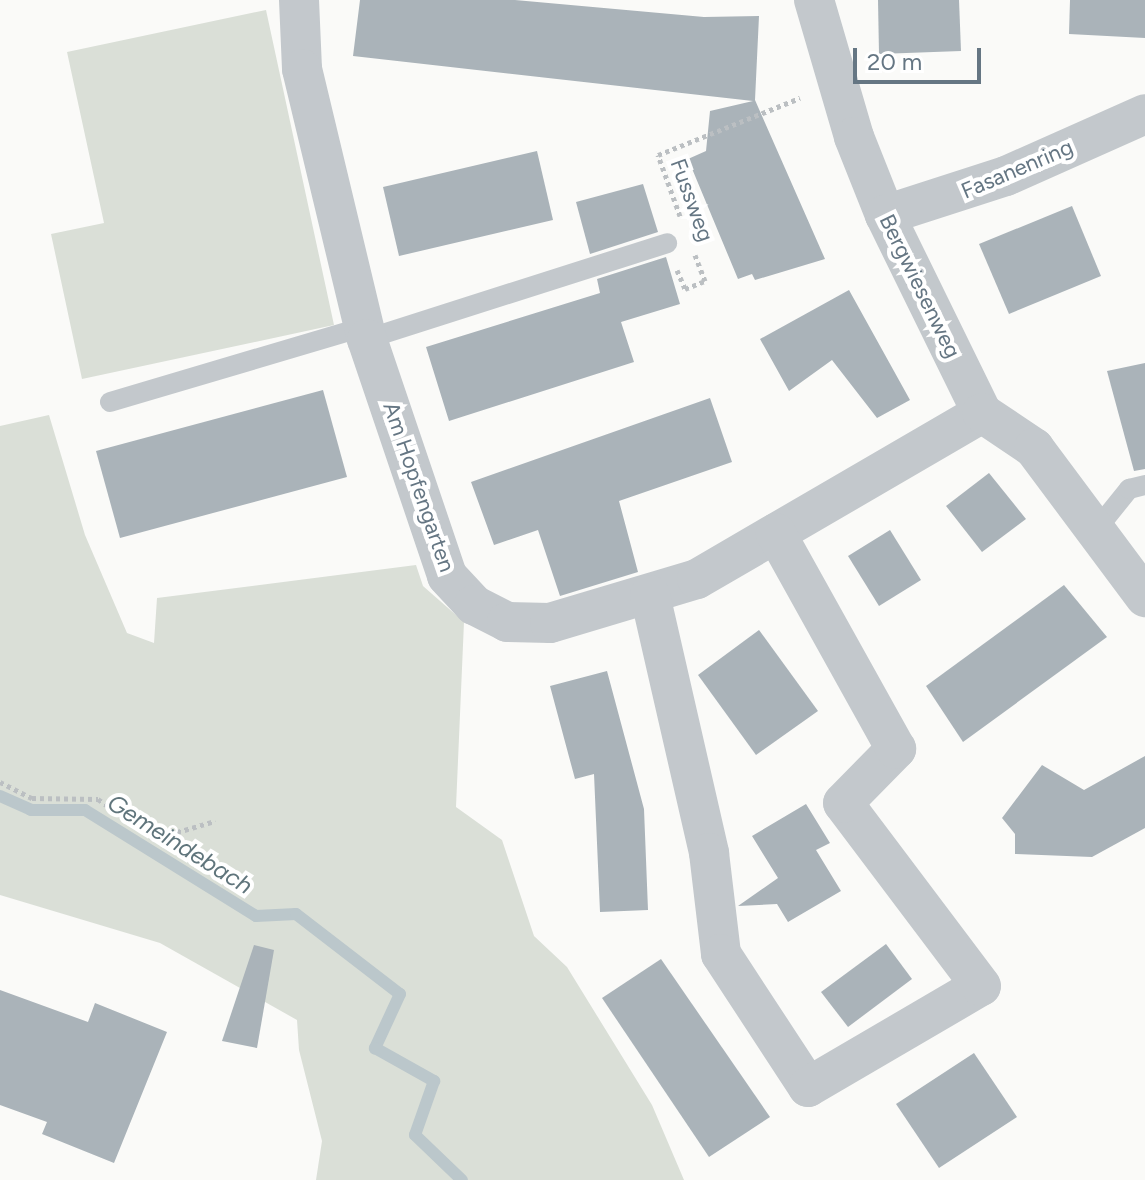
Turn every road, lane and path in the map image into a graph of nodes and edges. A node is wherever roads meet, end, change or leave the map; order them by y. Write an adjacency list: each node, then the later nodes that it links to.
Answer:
1 (299, 0): 9 (street, Am Hopfengarten)
2 (814, 0): 3 (street, Bergwiesenweg)
3 (838, 83): 5 (street, Bergwiesenweg); 6 (path, Fussweg)
4 (1145, 114): 5 (street, Fasanenring)
5 (885, 215): 11 (street, Bergwiesenweg)
6 (684, 225)
7 (689, 239): 8 (path, Fussweg)
8 (667, 243): 9 (lane)
9 (366, 333): 10 (lane); 15 (street, Am Hopfengarten)
10 (110, 402)
11 (982, 413): 13 (street, Bergwiesenweg); 14 (street, Am Hopfengarten)
12 (1145, 485): 13 (lane)
13 (1096, 530): 16 (street, Bergwiesenweg)
14 (776, 533): 15 (street, Am Hopfengarten); 15 (street)
15 (650, 595)
16 (1145, 597)
17 (0, 782): 18 (path)
18 (215, 821)

